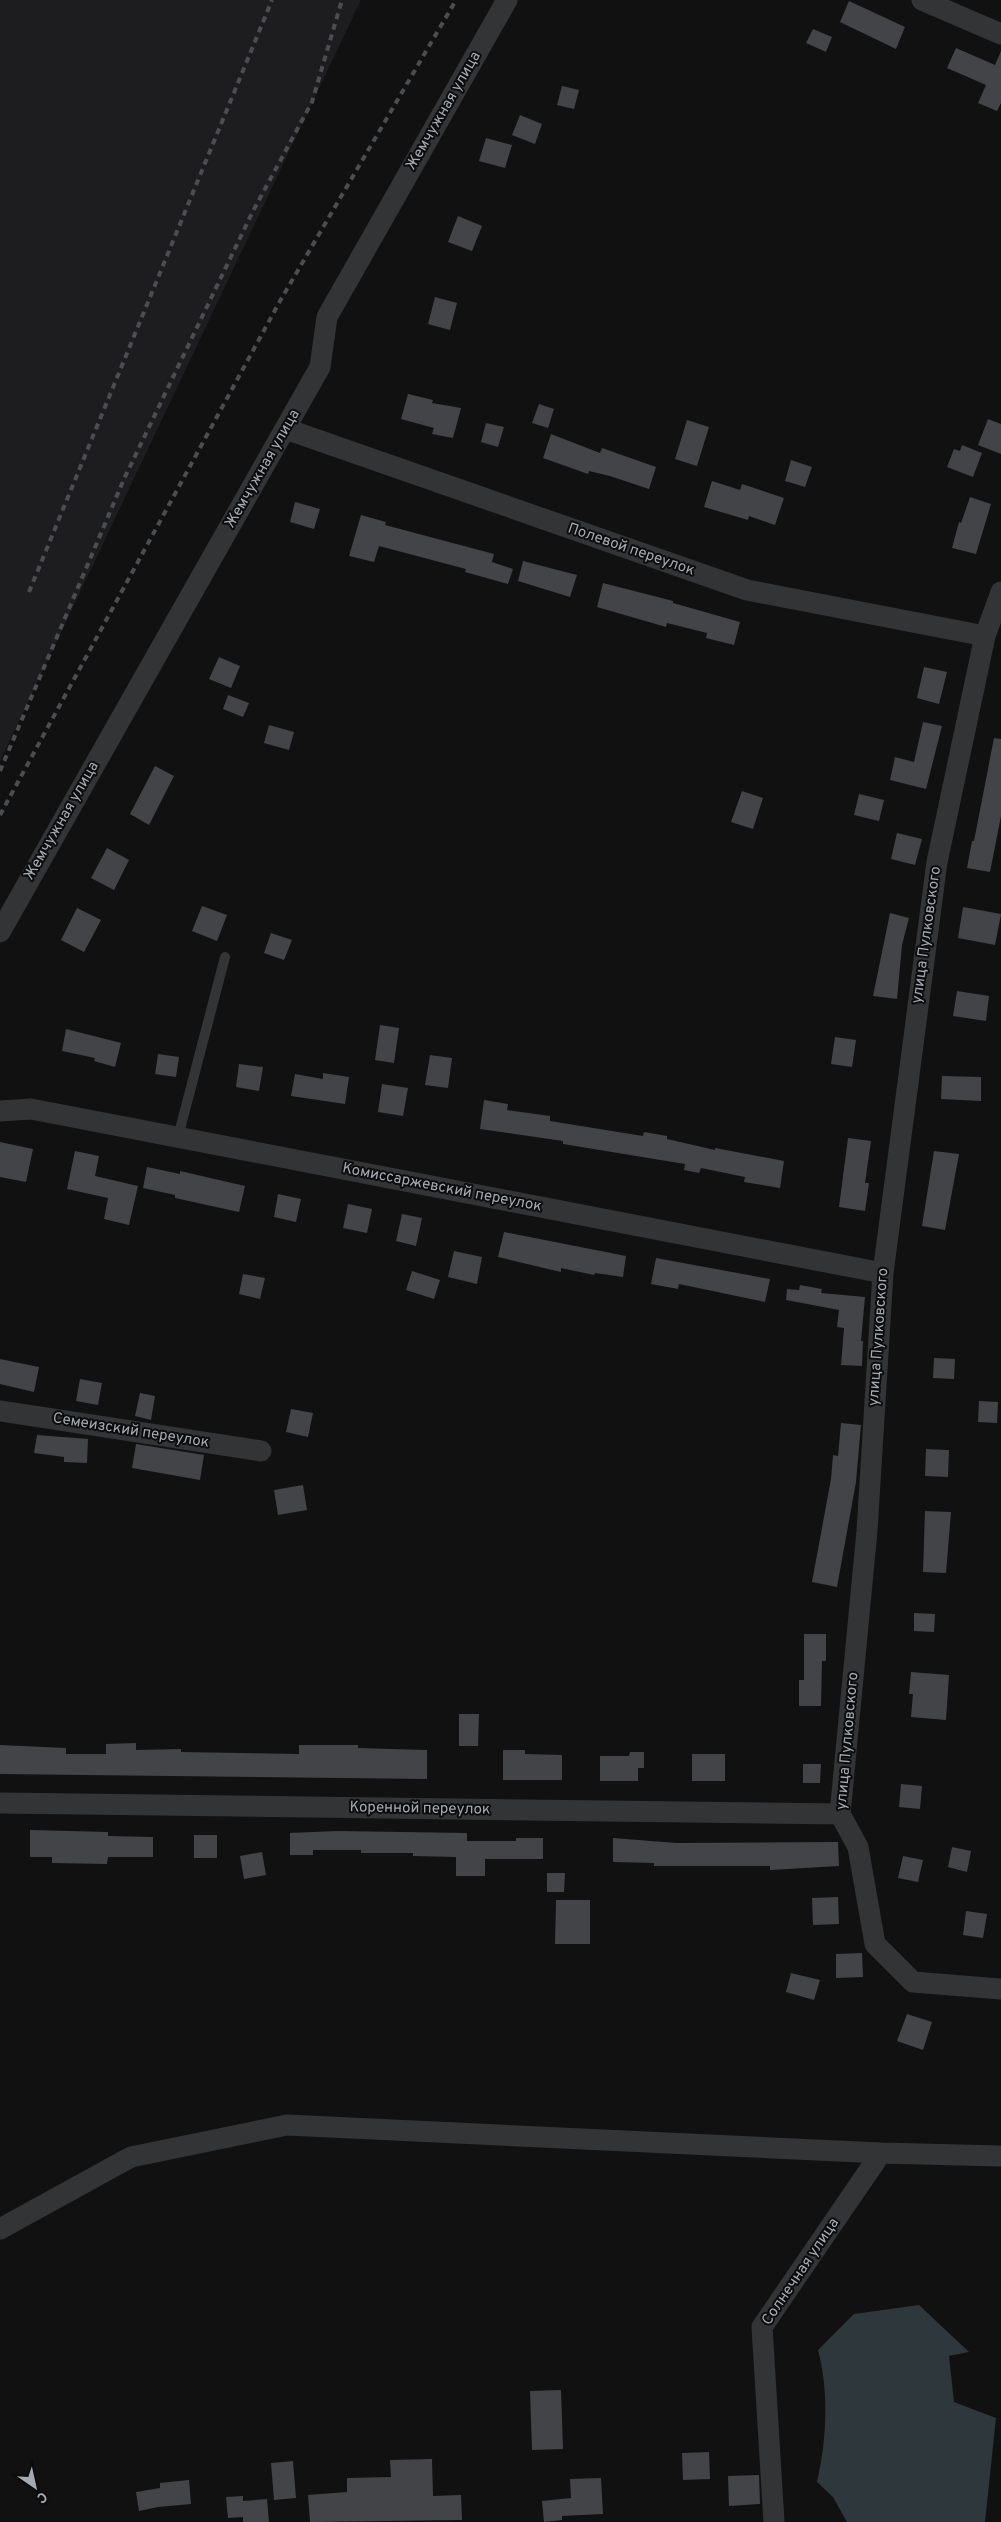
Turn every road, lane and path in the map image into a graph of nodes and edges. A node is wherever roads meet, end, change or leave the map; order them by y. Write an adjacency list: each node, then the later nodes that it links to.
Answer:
1 (507, 0): 4 (street, Жемчужная улица)
2 (922, 0): 3 (street)
3 (1001, 34)
4 (286, 429): 6 (street, Полевой переулок); 7 (street, Жемчужная улица)
5 (1001, 592): 6 (street, улица Пулковского)
6 (985, 636): 11 (street, улица Пулковского)
7 (0, 932)
8 (225, 957): 10 (lane)
9 (0, 1111): 10 (street, Комиссаржевский переулок)
10 (178, 1137): 11 (street, Комиссаржевский переулок)
11 (883, 1273): 15 (street, улица Пулковского)
12 (0, 1411): 13 (street, Семеизский переулок)
13 (261, 1451)
14 (0, 1804): 15 (street, Коренной переулок)
15 (840, 1814): 16 (street, улица Пулковского)
16 (1001, 1989)
17 (881, 2153): 18 (street); 19 (street); 20 (street, Солнечная улица)
18 (1001, 2156)
19 (0, 2229)
20 (774, 2522)

